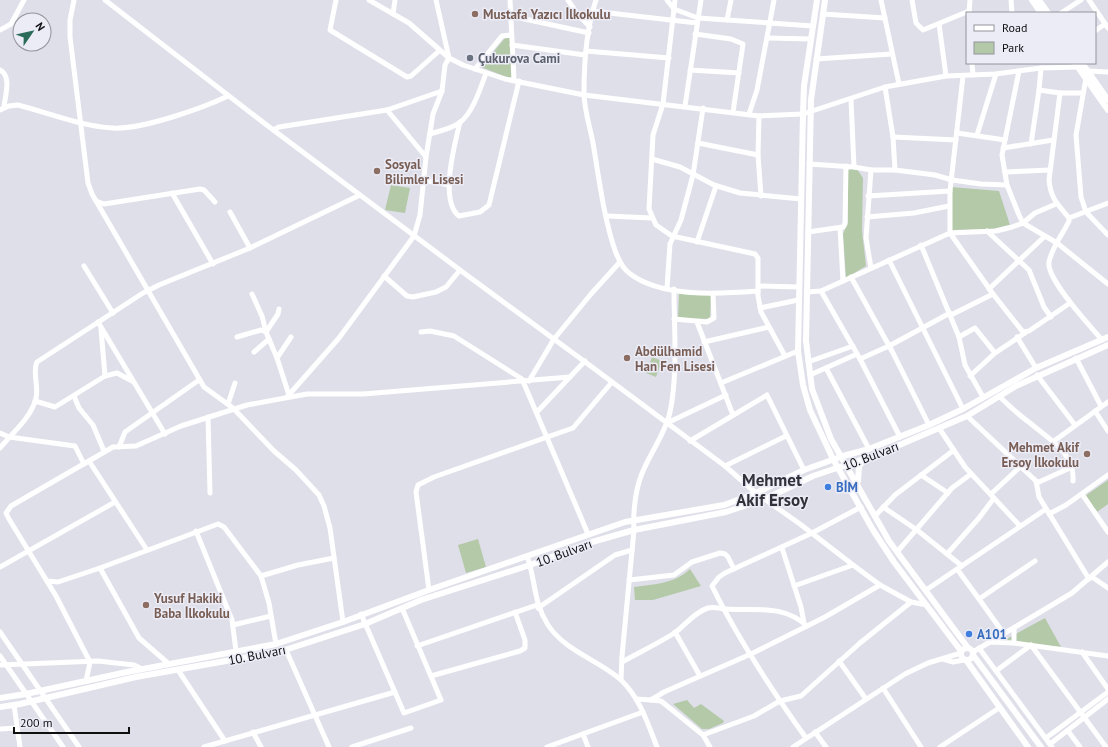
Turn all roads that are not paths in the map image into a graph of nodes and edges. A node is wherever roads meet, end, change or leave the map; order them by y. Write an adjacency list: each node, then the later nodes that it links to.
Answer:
1 (24, 0): 45 (street)
2 (74, 0): 98 (street)
3 (105, 0): 83 (street)
4 (336, 0): 53 (street)
5 (369, 0): 34 (street)
6 (395, 0): 34 (street)
7 (436, 0): 56 (street)
8 (510, 0): 36 (street)
9 (568, 0): 46 (street)
10 (596, 0): 27 (street)
11 (666, 0): 26 (street)
12 (675, 0): 26 (street)
13 (701, 0): 40 (street)
14 (731, 0): 38 (street)
15 (774, 0): 41 (street)
16 (817, 0): 43 (main road)
17 (825, 0): 35 (main road)
18 (881, 0): 37 (street)
19 (912, 0): 42 (street)
20 (970, 0): 28 (street)
21 (1011, 0): 29 (street)
22 (1032, 0): 30 (main road)
23 (1039, 0): 31 (main road)
24 (1081, 0): 32 (street)
25 (1089, 0): 44 (street)
26 (674, 9): 39 (street); 40 (street)
27 (592, 10): 39 (street); 46 (street)
28 (969, 12)
29 (1012, 12)
30 (1040, 12)
31 (1047, 12)
32 (1063, 12)
33 (966, 13): 42 (street)
34 (393, 14): 53 (street)
35 (823, 14): 37 (street); 58 (main road)
36 (511, 16): 46 (street); 49 (street)
37 (885, 18): 55 (street)
38 (728, 20): 40 (street); 41 (street)
39 (674, 21): 40 (street); 57 (street)
40 (698, 21): 48 (street)
41 (771, 24): 43 (street); 50 (street)
42 (939, 24): 73 (street)
43 (813, 26): 51 (main road)
44 (1106, 26): 47 (street)
45 (0, 30)
46 (589, 30): 54 (street)
47 (1096, 31)
48 (696, 34): 65 (street); 69 (street)
49 (511, 35): 52 (street); 63 (street)
50 (768, 38): 51 (street); 94 (street)
51 (811, 39): 95 (main road)
52 (512, 45): 54 (street); 75 (street)
53 (439, 50): 56 (street)
54 (586, 53): 57 (street); 82 (street)
55 (892, 54): 58 (street); 76 (street)
56 (449, 58): 63 (street); 78 (street)
57 (668, 58): 86 (street)
58 (816, 59): 93 (main road)
59 (972, 64): 72 (street)
60 (1023, 64): 66 (street)
61 (1079, 64): 62 (street); 71 (main road)
62 (1041, 68): 66 (street); 79 (street)
63 (475, 69): 68 (street)
64 (0, 70): 88 (street)
65 (690, 70): 69 (street); 87 (street)
66 (1021, 71): 70 (street); 105 (street)
67 (1108, 72): 71 (street)
68 (486, 73): 75 (street); 97 (street)
69 (738, 73): 92 (street)
70 (996, 74): 72 (street); 102 (street)
71 (1085, 74): 81 (street); 85 (main road); 91 (main road)
72 (972, 75): 74 (street)
73 (946, 76): 74 (street); 76 (street)
74 (963, 76): 100 (street)
75 (517, 81): 82 (street); 123 (street)
76 (899, 84): 77 (street)
77 (885, 88): 84 (street); 103 (street)
78 (442, 90): 90 (street); 101 (street)
79 (1040, 90): 80 (street); 108 (street)
80 (1060, 93): 81 (street); 106 (street)
81 (1083, 93): 138 (street)
82 (584, 94): 86 (street); 139 (street)
83 (228, 96): 98 (street); 99 (street)
84 (851, 100): 93 (street); 115 (street)
85 (1108, 100)
86 (663, 104): 87 (street); 112 (street)
87 (685, 106): 89 (street)
88 (2, 108): 98 (street)
89 (703, 108): 92 (street); 107 (street)
90 (387, 110): 99 (street); 111 (street)
91 (1108, 110)
92 (733, 112): 94 (street)
93 (811, 112): 95 (street); 113 (main road)
94 (749, 114): 96 (street)
95 (803, 114): 96 (street); 131 (main road)
96 (759, 116): 110 (street)
97 (460, 122): 101 (street); 123 (street)
98 (81, 123): 132 (street)
99 (273, 130): 128 (street)
100 (957, 133): 102 (street); 104 (street)
101 (430, 134): 111 (street)
102 (977, 134): 105 (street)
103 (893, 137): 104 (street); 117 (street)
104 (956, 140): 122 (street)
105 (1005, 140): 109 (street)
106 (1053, 140): 108 (street); 118 (street)
107 (698, 143): 110 (street); 120 (street)
108 (1031, 144): 109 (street)
109 (1004, 148): 119 (street)
110 (758, 155): 129 (street)
111 (426, 157): 121 (street)
112 (652, 159): 120 (street); 141 (street)
113 (809, 164): 114 (street); 146 (main road)
114 (846, 166): 115 (street); 144 (street)
115 (854, 167): 116 (street)
116 (871, 170): 117 (street); 130 (street)
117 (895, 170): 122 (street)
118 (1050, 170): 119 (street); 135 (street)
119 (1005, 172): 124 (street)
120 (693, 175): 125 (street); 150 (street)
121 (424, 180): 123 (street); 149 (street)
122 (952, 180): 124 (street); 126 (street)
123 (450, 185)
124 (1007, 185): 143 (street)
125 (716, 186): 129 (street); 152 (street)
126 (950, 191): 130 (street); 136 (street)
127 (172, 193): 132 (street); 133 (street); 159 (street)
128 (360, 196): 149 (street); 155 (street)
129 (761, 196): 131 (street)
130 (868, 196): 140 (street)
131 (801, 199): 167 (main road)
132 (96, 201): 172 (street)
133 (215, 202)
134 (1108, 202): 138 (street)
135 (1056, 204): 142 (street); 143 (street)
136 (949, 206): 140 (street); 147 (street)
137 (230, 212): 155 (street)
138 (1086, 212): 142 (street); 148 (street)
139 (607, 216): 141 (street); 158 (street)
140 (867, 217): 161 (street)
141 (652, 218): 150 (street)
142 (1069, 218): 153 (street)
143 (1023, 223): 145 (street); 151 (street)
144 (840, 228): 146 (street); 165 (street)
145 (987, 231): 147 (street); 157 (street)
146 (808, 232): 174 (main road)
147 (950, 232): 154 (street); 171 (street)
148 (1108, 235)
149 (414, 236): 162 (street); 163 (street)
150 (672, 236): 152 (street); 168 (street)
151 (1045, 236): 153 (street); 157 (street)
152 (698, 242): 170 (street)
153 (1057, 243): 166 (street); 179 (street)
154 (921, 245): 156 (street); 183 (street)
155 (250, 248): 159 (street)
156 (889, 260): 161 (street); 190 (street)
157 (1018, 261): 171 (street); 184 (street)
158 (620, 262): 168 (street); 200 (street)
159 (213, 264): 172 (street)
160 (84, 266): 182 (street)
161 (871, 268): 164 (street)
162 (460, 270): 163 (street); 200 (street)
163 (384, 276): 229 (street)
164 (851, 277): 165 (street); 204 (street)
165 (843, 281): 173 (street)
166 (1108, 284)
167 (798, 287): 170 (street); 178 (main road)
168 (667, 288): 169 (street)
169 (674, 289): 177 (street); 185 (street)
170 (758, 289): 177 (street); 180 (street)
171 (989, 289): 176 (street)
172 (148, 290): 182 (street); 221 (street)
173 (821, 291): 174 (street); 203 (street)
174 (807, 292): 213 (main road)
175 (252, 294): 191 (street)
176 (993, 294): 183 (street); 193 (street)
177 (713, 295): 187 (street)
178 (798, 300): 180 (street); 205 (main road)
179 (1070, 304): 184 (street); 198 (street)
180 (760, 308): 188 (street)
181 (279, 309): 191 (street)
182 (113, 313): 186 (street)
183 (950, 314): 190 (street); 197 (street)
184 (1051, 317): 193 (street)
185 (674, 319): 187 (street); 244 (street)
186 (98, 322): 189 (street); 232 (street)
187 (697, 322): 201 (street)
188 (769, 327): 201 (street); 208 (street)
189 (101, 328): 217 (street); 222 (street)
190 (923, 328): 204 (street); 237 (street)
191 (266, 332): 195 (street); 199 (street)
192 (421, 332): 223 (street)
193 (1026, 332): 194 (street)
194 (1017, 336): 207 (street); 215 (street)
195 (237, 337)
196 (291, 337): 210 (street)
197 (959, 337): 207 (street); 218 (street)
198 (1105, 338): 215 (main road, 10. Bulvarı)
199 (269, 339): 206 (street); 210 (street)
200 (554, 339): 212 (street); 223 (street)
201 (704, 342): 226 (street)
202 (1108, 345): 211 (main road, 10. Bulvarı)
203 (853, 346): 209 (street); 213 (street)
204 (889, 346): 209 (street); 245 (street)
205 (798, 351): 208 (street); 265 (main road)
206 (254, 352)
207 (995, 353): 218 (street)
208 (785, 356): 226 (street)
209 (858, 356): 214 (street); 254 (street)
210 (278, 358): 229 (street)
211 (1076, 358): 219 (main road, 10. Bulvarı); 235 (street)
212 (585, 361): 220 (street); 224 (street)
213 (808, 362): 216 (main road)
214 (826, 368): 216 (street); 260 (street)
215 (1036, 368): 231 (main road, 10. Bulvarı)
216 (810, 375): 255 (main road)
217 (105, 376): 222 (street); 228 (street)
218 (970, 376): 231 (street)
219 (1037, 376): 230 (main road, 10. Bulvarı); 246 (street)
220 (570, 377): 223 (street); 240 (street)
221 (199, 380): 234 (street); 239 (street)
222 (133, 381): 239 (street)
223 (526, 382): 229 (street); 240 (street)
224 (612, 382): 244 (street); 253 (street)
225 (236, 383): 234 (street)
226 (721, 383): 227 (street)
227 (726, 395): 241 (street); 244 (street)
228 (74, 396): 232 (street); 262 (street)
229 (288, 396): 236 (street)
230 (999, 396): 242 (main road, 10. Bulvarı); 257 (street)
231 (983, 397): 237 (main road, 10. Bulvarı)
232 (35, 401): 252 (street)
233 (1108, 402): 235 (street)
234 (228, 404): 236 (street)
235 (1101, 406): 238 (street)
236 (233, 408): 243 (street); 306 (street)
237 (963, 409): 245 (main road, 10. Bulvarı)
238 (1095, 410): 246 (street); 248 (street)
239 (152, 412): 250 (street); 258 (street)
240 (537, 412): 253 (street)
241 (733, 415): 251 (street); 256 (street)
242 (967, 416): 247 (main road, 10. Bulvarı); 270 (street)
243 (208, 417): 250 (street); 280 (street)
244 (667, 423): 256 (street); 291 (street)
245 (929, 425): 254 (main road, 10. Bulvarı)
246 (1075, 425): 257 (street)
247 (939, 428): 261 (street); 266 (main road, 10. Bulvarı)
248 (1108, 431)
249 (0, 433): 252 (street)
250 (165, 434): 258 (street)
251 (786, 436): 269 (street); 273 (street)
252 (9, 437): 259 (street); 267 (street)
253 (547, 437): 298 (street); 322 (street)
254 (900, 437): 260 (main road, 10. Bulvarı)
255 (832, 439): 263 (main road); 264 (main road)
256 (690, 441): 269 (street)
257 (1054, 441): 271 (street)
258 (119, 447): 262 (street)
259 (0, 448)
260 (868, 449): 263 (main road, 10. Bulvarı)
261 (954, 450): 274 (street); 275 (street)
262 (104, 451): 267 (street)
263 (861, 452): 264 (main road, 10. Bulvarı)
264 (843, 456): 265 (main road, 10. Bulvarı); 268 (main road)
265 (833, 459): 272 (main road); 273 (main road, 10. Bulvarı)
266 (865, 459): 268 (main road, 10. Bulvarı); 279 (main road)
267 (86, 463): 286 (street); 302 (street)
268 (847, 465): 272 (main road, 10. Bulvarı); 279 (main road)
269 (725, 466): 281 (street)
270 (1021, 466): 277 (street); 284 (street)
271 (1072, 467): 277 (street); 278 (street)
272 (838, 468): 285 (main road, 10. Bulvarı); 287 (main road)
273 (804, 470): 281 (main road, 10. Bulvarı)
274 (971, 474): 282 (street); 284 (street)
275 (921, 475): 282 (street); 288 (street)
276 (1108, 475): 283 (street)
277 (1036, 481): 289 (street)
278 (1073, 481)
279 (858, 483): 290 (main road)
280 (210, 493)
281 (756, 493): 285 (street); 291 (main road, 10. Bulvarı)
282 (948, 493): 294 (street)
283 (1082, 494): 289 (street); 296 (street)
284 (992, 496): 292 (street); 304 (street)
285 (765, 499): 293 (main road, 10. Bulvarı); 297 (street)
286 (115, 502): 300 (street); 302 (street)
287 (860, 507): 297 (street); 326 (main road)
288 (883, 507): 290 (street); 294 (street)
289 (1048, 511): 292 (street); 316 (street)
290 (875, 516): 303 (main road)
291 (633, 520): 293 (street); 298 (main road, 10. Bulvarı)
292 (1020, 526): 313 (street)
293 (634, 530): 301 (street); 309 (main road, 10. Bulvarı)
294 (917, 530): 303 (street); 304 (street)
295 (196, 531): 300 (street); 315 (street); 336 (street)
296 (1108, 532)
297 (812, 533): 299 (street); 310 (street)
298 (588, 534): 305 (main road, 10. Bulvarı)
299 (782, 548): 314 (street); 320 (street)
300 (147, 550): 312 (street)
301 (632, 550): 317 (street); 327 (street)
302 (28, 552): 311 (street); 318 (street)
303 (897, 552): 323 (main road)
304 (947, 554): 313 (street)
305 (527, 556): 309 (street); 322 (main road, 10. Bulvarı)
306 (334, 558): 315 (street); 333 (street)
307 (1035, 561): 324 (street)
308 (1108, 562): 316 (street)
309 (530, 565): 327 (street); 328 (main road, 10. Bulvarı)
310 (853, 566): 319 (street); 320 (street)
311 (0, 567)
312 (100, 568): 318 (street); 360 (street)
313 (959, 568): 323 (street); 324 (street)
314 (734, 569): 317 (street); 329 (street)
315 (261, 576): 332 (street)
316 (1090, 578): 321 (street); 337 (street)
317 (629, 580): 358 (street)
318 (46, 581): 357 (street)
319 (880, 585): 325 (street); 335 (street)
320 (794, 586): 335 (street)
321 (1108, 588)
322 (429, 590): 331 (main road, 10. Bulvarı)
323 (926, 590): 348 (main road)
324 (978, 599): 340 (street)
325 (911, 602): 326 (street); 356 (street)
326 (927, 605): 349 (main road)
327 (538, 607): 330 (street); 368 (street)
328 (402, 608): 334 (main road, 10. Bulvarı); 345 (street)
329 (724, 609): 335 (street); 339 (street); 351 (street)
330 (515, 612): 345 (street); 366 (street)
331 (361, 614): 333 (main road, 10. Bulvarı); 334 (street)
332 (271, 616): 336 (street); 343 (street)
333 (343, 622): 343 (main road, 10. Bulvarı)
334 (365, 624): 346 (main road, 10. Bulvarı); 373 (street)
335 (806, 624): 351 (street)
336 (233, 625): 347 (street)
337 (1014, 628): 340 (street); 342 (street)
338 (0, 632): 362 (street)
339 (675, 632): 358 (street); 367 (street)
340 (1004, 634): 341 (street)
341 (990, 642): 342 (street); 348 (street)
342 (1014, 643): 344 (street)
343 (276, 644): 347 (main road, 10. Bulvarı)
344 (1032, 645): 350 (street); 365 (street); 387 (street)
345 (417, 646): 366 (street)
346 (286, 650): 364 (main road, 10. Bulvarı); 389 (street)
347 (236, 651): 360 (main road, 10. Bulvarı)
348 (973, 651): 349 (main road); 355 (main road); 365 (street); 419 (main road)
349 (961, 652): 354 (street); 355 (main road)
350 (1082, 652): 353 (street); 371 (street)
351 (751, 654): 367 (street); 383 (street)
352 (0, 656): 359 (street)
353 (1108, 656)
354 (943, 659): 355 (street); 370 (street)
355 (965, 660): 386 (main road)
356 (839, 661): 378 (street); 383 (street)
357 (90, 662): 362 (street); 363 (street); 369 (street)
358 (622, 662): 368 (street)
359 (6, 664): 361 (street); 362 (street); 375 (street)
360 (169, 664): 363 (main road, 10. Bulvarı)
361 (0, 665)
362 (23, 665): 372 (street)
363 (142, 669): 369 (main road, 10. Bulvarı)
364 (178, 670): 377 (main road, 10. Bulvarı); 401 (street)
365 (996, 671): 400 (street)
366 (431, 676): 373 (street)
367 (700, 676): 381 (street)
368 (621, 680): 379 (street)
369 (86, 681): 372 (main road, 10. Bulvarı)
370 (883, 688): 378 (street); 416 (street)
371 (1108, 689)
372 (41, 690): 375 (main road, 10. Bulvarı); 377 (street)
373 (395, 692): 389 (street)
374 (1108, 692): 387 (street)
375 (26, 694): 376 (main road, 10. Bulvarı); 382 (street)
376 (0, 698)
377 (47, 698): 382 (main road, 10. Bulvarı); 405 (street)
378 (866, 698): 396 (street)
379 (636, 699): 381 (street); 388 (street)
380 (1108, 699): 390 (street)
381 (651, 700): 398 (street)
382 (32, 701): 384 (main road, 10. Bulvarı); 404 (street)
383 (780, 701): 398 (street); 399 (street)
384 (14, 706): 385 (main road, 10. Bulvarı); 391 (street)
385 (0, 707)
386 (999, 708): 417 (street); 418 (main road)
387 (1080, 711): 390 (street); 400 (street)
388 (643, 712): 397 (street); 412 (street)
389 (314, 714): 395 (street); 408 (street)
390 (1084, 717): 394 (street); 421 (street)
391 (17, 728): 393 (street); 403 (street)
392 (411, 728): 409 (street)
393 (0, 729)
394 (1068, 731): 402 (street); 420 (street)
395 (253, 732): 401 (street); 407 (street)
396 (815, 732): 399 (street); 415 (street)
397 (583, 734): 410 (street); 411 (street)
398 (703, 734): 413 (street)
399 (806, 738): 414 (street)
400 (1046, 738): 402 (street)
401 (225, 740): 406 (street)
402 (1051, 746)
403 (20, 747)
404 (64, 747)
405 (79, 747)
406 (204, 747)
407 (261, 747)
408 (329, 747)
409 (352, 747)
410 (547, 747)
411 (588, 747)
412 (657, 747)
413 (710, 747)
414 (793, 747)
415 (826, 747)
416 (921, 747)
417 (940, 747)
418 (1028, 747)
419 (1041, 747)
420 (1080, 747)
421 (1106, 747)

